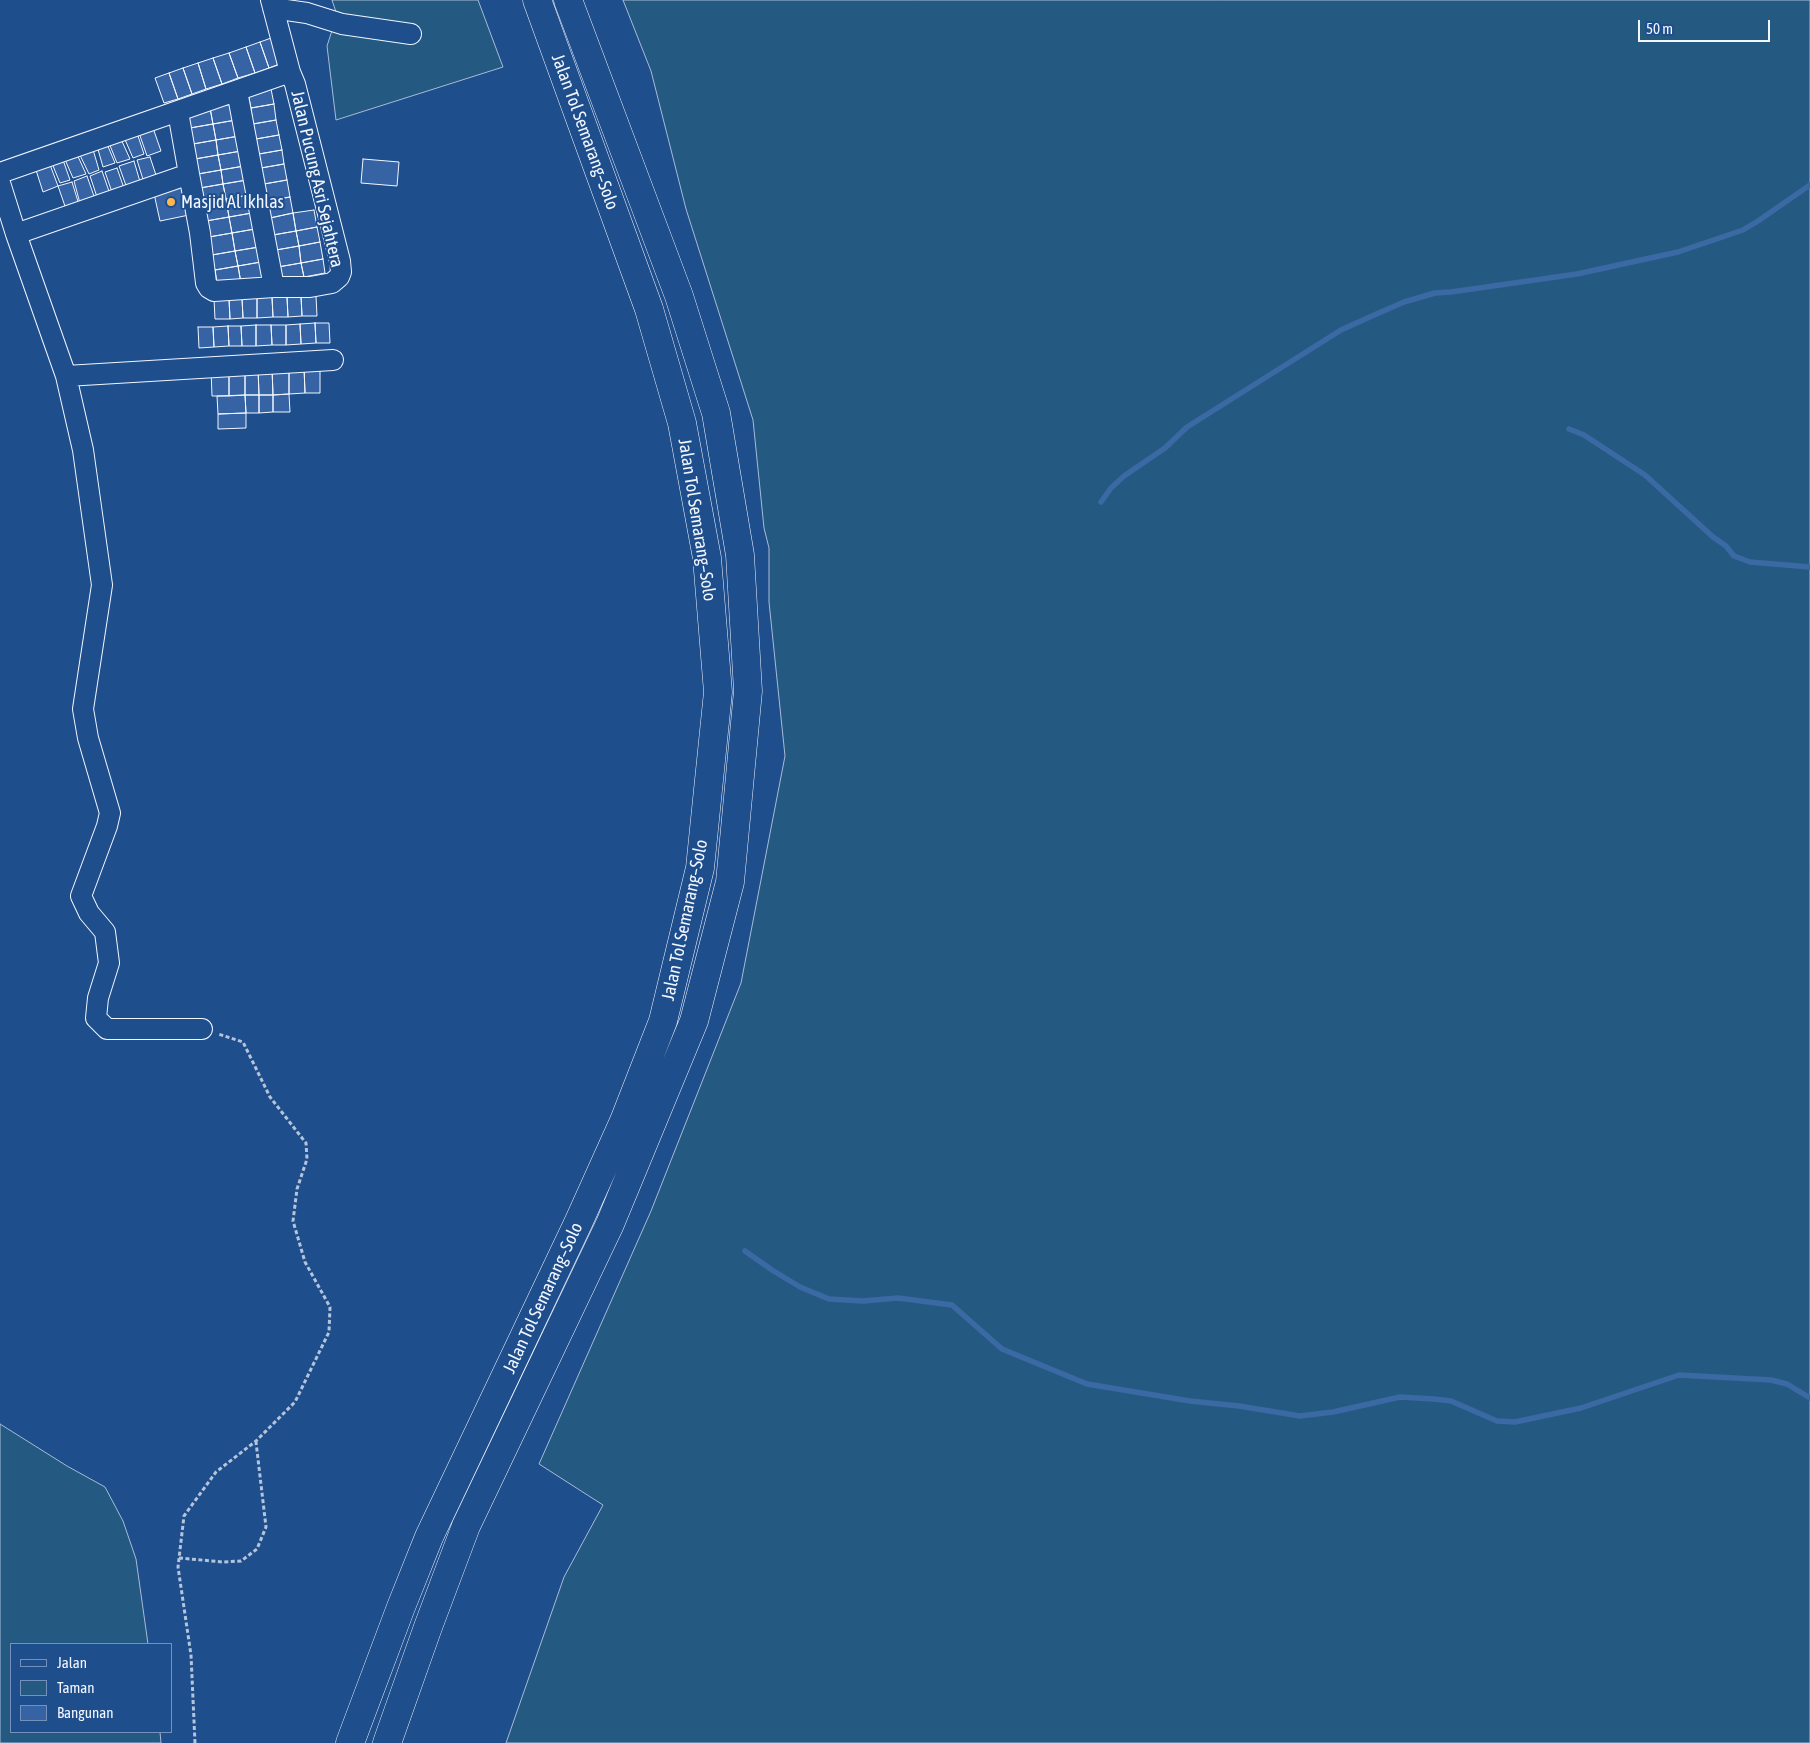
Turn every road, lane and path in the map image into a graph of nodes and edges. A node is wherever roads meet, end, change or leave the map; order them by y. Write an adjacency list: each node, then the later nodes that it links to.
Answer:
1 (537, 0): 19 (highway, Jalan Tol Semarang–Solo)
2 (568, 0): 20 (highway, Jalan Tol Semarang–Solo)
3 (272, 4): 4 (street); 5 (street)
4 (411, 34)
5 (290, 72): 6 (street, Jalan Pucung Asri Sejahtera); 12 (street, Jalan Pucung Asri Sejahtera)
6 (237, 91): 7 (street, Jalan Pucung Asri Sejahtera); 12 (street)
7 (178, 112): 8 (street, Jalan Pucung Asri Sejahtera); 9 (street, Jalan Pucung Asri Sejahtera)
8 (0, 173)
9 (189, 174): 11 (street); 12 (street, Jalan Pucung Asri Sejahtera)
10 (0, 184): 11 (street)
11 (16, 234): 14 (street)
12 (274, 287)
13 (333, 360): 14 (street)
14 (66, 376): 15 (street)
15 (202, 1029): 16 (path)
16 (256, 1442): 17 (path); 17 (path)
17 (179, 1558): 18 (path)
18 (195, 1743)
19 (350, 1743)
20 (387, 1743)

